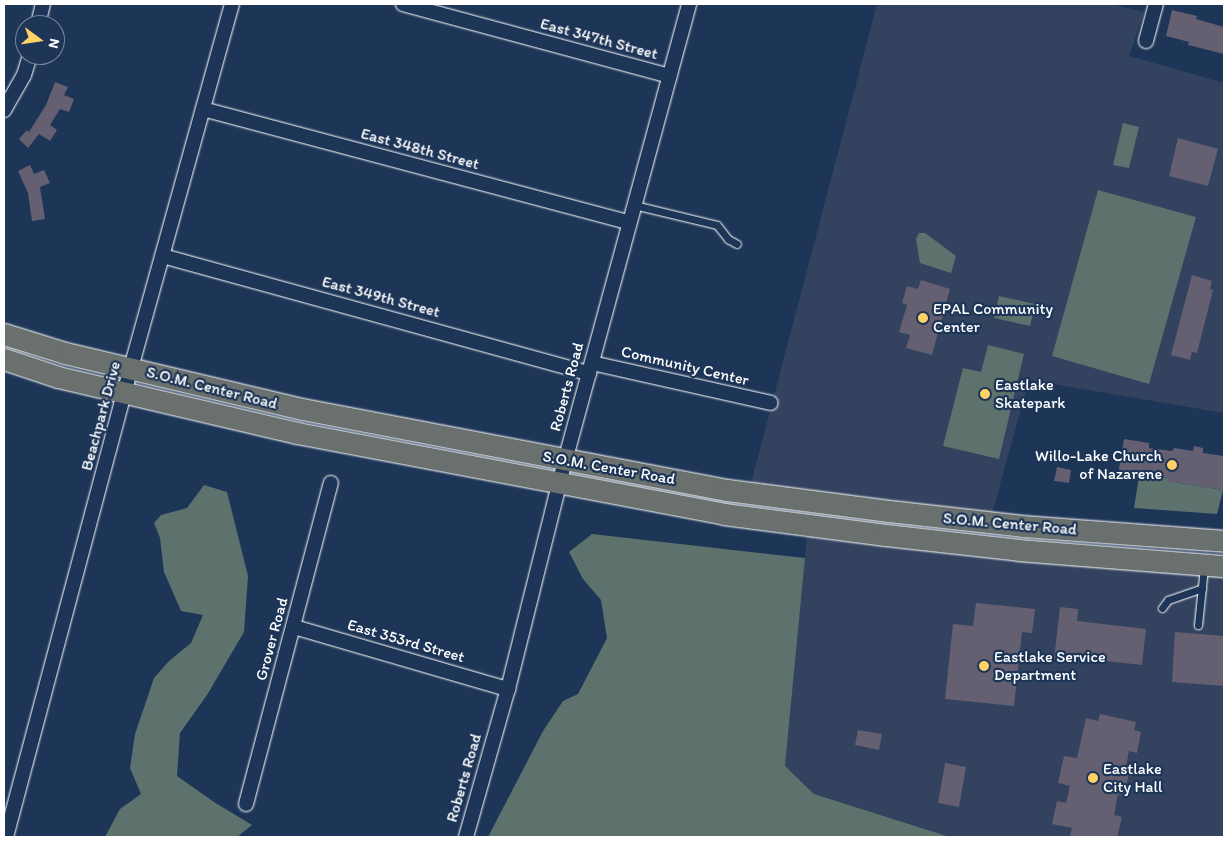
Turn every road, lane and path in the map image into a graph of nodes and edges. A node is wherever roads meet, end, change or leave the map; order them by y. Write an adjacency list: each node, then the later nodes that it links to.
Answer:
1 (232, 4): 8 (street, Beachpark Drive)
2 (403, 4): 7 (street, East 347th Street)
3 (689, 4): 7 (street, Roberts Road)
4 (1156, 4): 5 (street)
5 (1146, 41)
6 (27, 65): 9 (street)
7 (669, 76): 10 (street, Roberts Road)
8 (203, 109): 11 (street, East 348th Street); 13 (street, Beachpark Drive)
9 (4, 110)
10 (634, 205): 11 (street, Roberts Road); 12 (lane)
11 (629, 222): 17 (street, Roberts Road)
12 (737, 244)
13 (163, 256): 16 (street, Beachpark Drive); 17 (street, East 349th Street)
14 (4, 334): 16 (main road, S.O.M. Center Road)
15 (4, 359): 18 (main road, S.O.M. Center Road)
16 (131, 368): 18 (street, Beachpark Drive); 20 (main road, S.O.M. Center Road)
17 (591, 368): 19 (street, Community Center); 20 (street, Roberts Road)
18 (125, 392): 22 (main road, S.O.M. Center Road); 31 (street, Beachpark Drive)
19 (772, 403)
20 (565, 461): 22 (street, Roberts Road); 23 (main road, S.O.M. Center Road)
21 (331, 483): 28 (street, Grover Road)
22 (561, 484): 24 (main road, S.O.M. Center Road); 29 (street, Roberts Road)
23 (1224, 542)
24 (1214, 565): 25 (lane)
25 (1202, 588): 26 (lane); 27 (lane)
26 (1162, 608)
27 (1198, 624)
28 (294, 627): 29 (street, East 353rd Street); 30 (street, Grover Road)
29 (508, 689): 32 (street, Roberts Road)
30 (246, 804)
31 (6, 837)
32 (466, 837)

